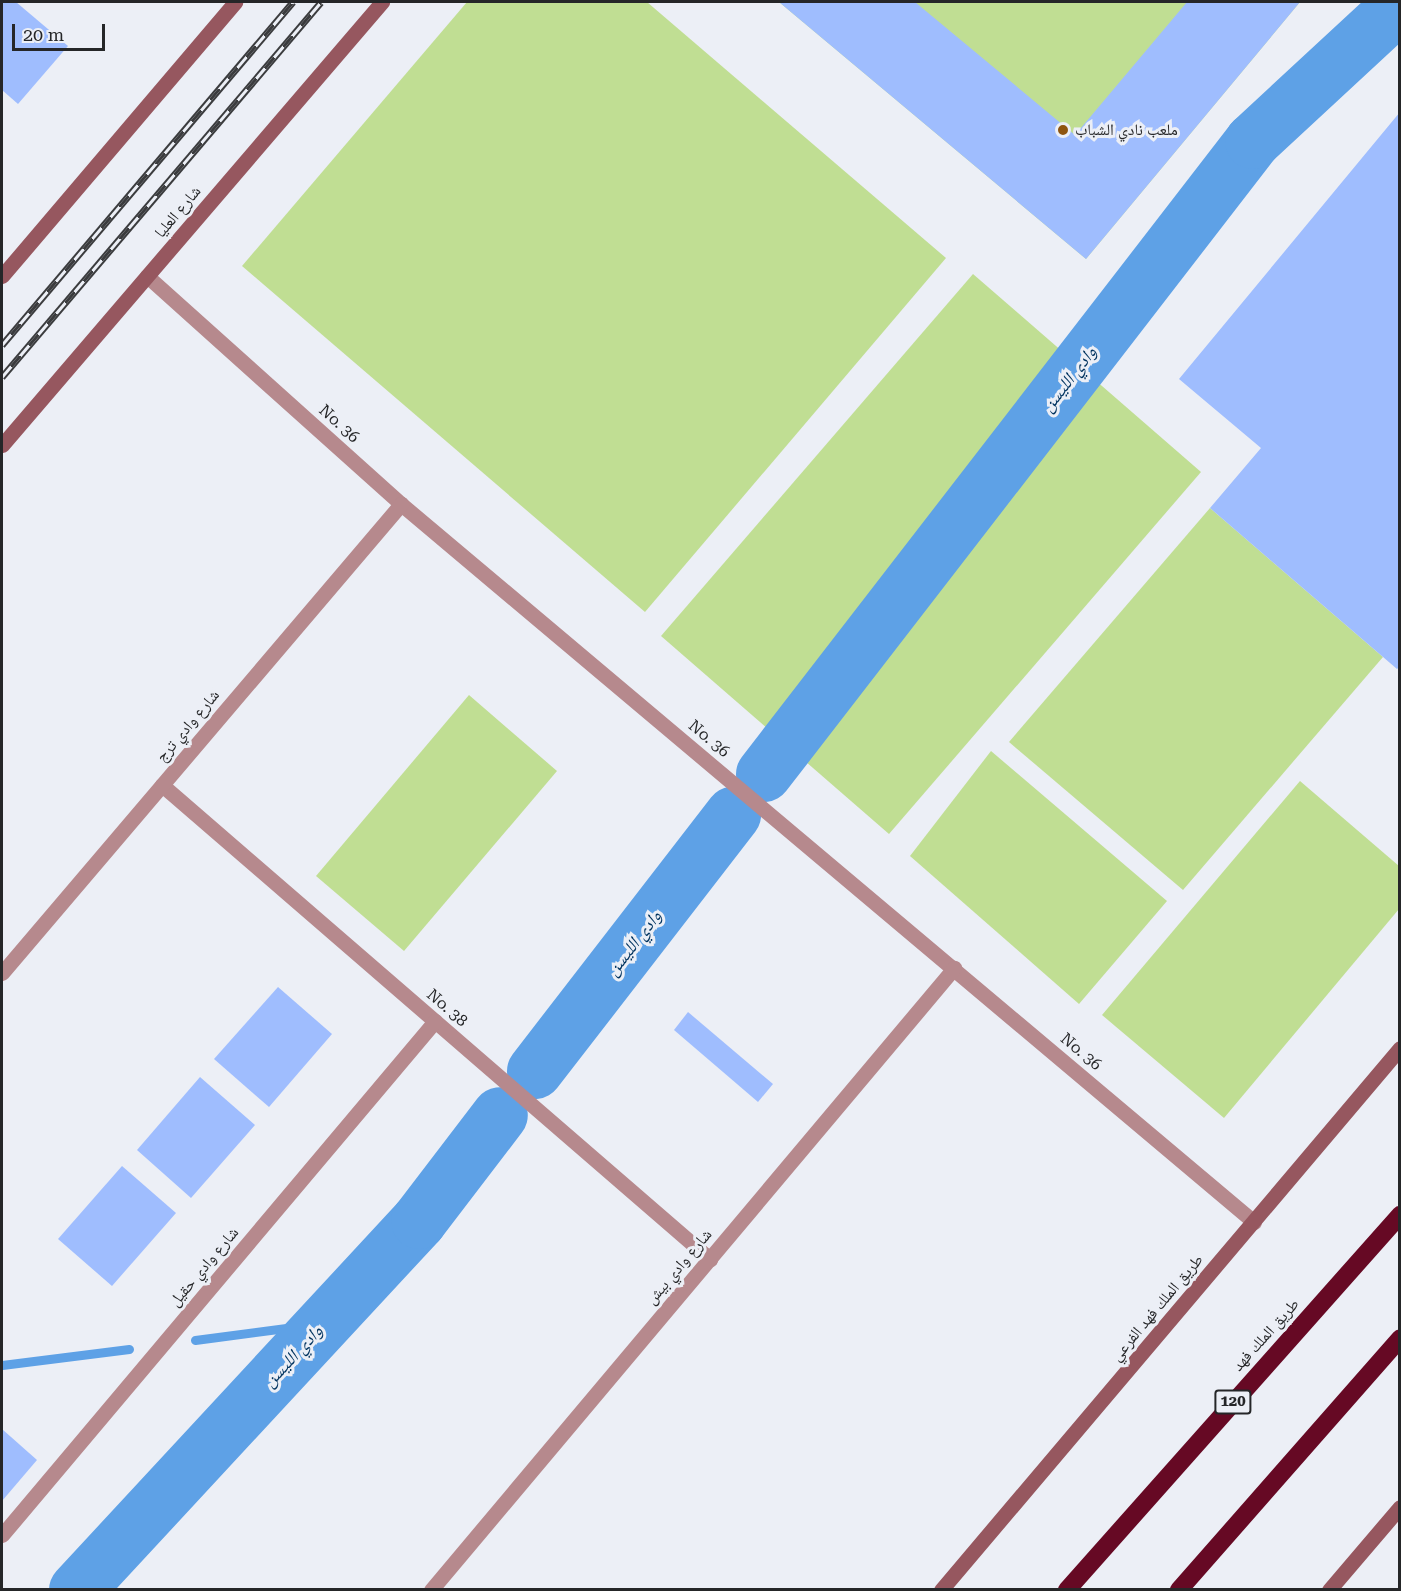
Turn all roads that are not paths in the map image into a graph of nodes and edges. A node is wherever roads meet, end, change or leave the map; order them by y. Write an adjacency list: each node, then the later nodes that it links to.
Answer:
1 (382, 2): 4 (main road, شارع العليا)
2 (230, 3): 3 (main road)
3 (2, 276)
4 (147, 276): 5 (main road, شارع العليا); 6 (street, No. 36)
5 (2, 445)
6 (401, 504): 7 (street, شارع وادي ترج); 8 (street, No. 36)
7 (162, 785): 9 (street, شارع وادي ترج); 10 (street, No. 38)
8 (954, 968): 13 (street, No. 36); 14 (street, شارع وادي بيش)
9 (2, 973)
10 (435, 1021): 14 (street, No. 38); 17 (street, شارع وادي حقيل)
11 (1400, 1048): 13 (main road, طريق الملك فهد الفرعي)
12 (1400, 1215): 21 (highway, طريق الملك فهد / 120)
13 (1254, 1222): 20 (main road, طريق الملك فهد الفرعي)
14 (710, 1259): 19 (street, شارع وادي بيش)
15 (1400, 1338): 18 (highway)
16 (1400, 1507): 24 (main road)
17 (2, 1535)
18 (1216, 1546): 22 (highway); 23 (highway)
19 (431, 1590)
20 (941, 1590)
21 (1067, 1590)
22 (1179, 1590)
23 (1191, 1590)
24 (1329, 1590)

